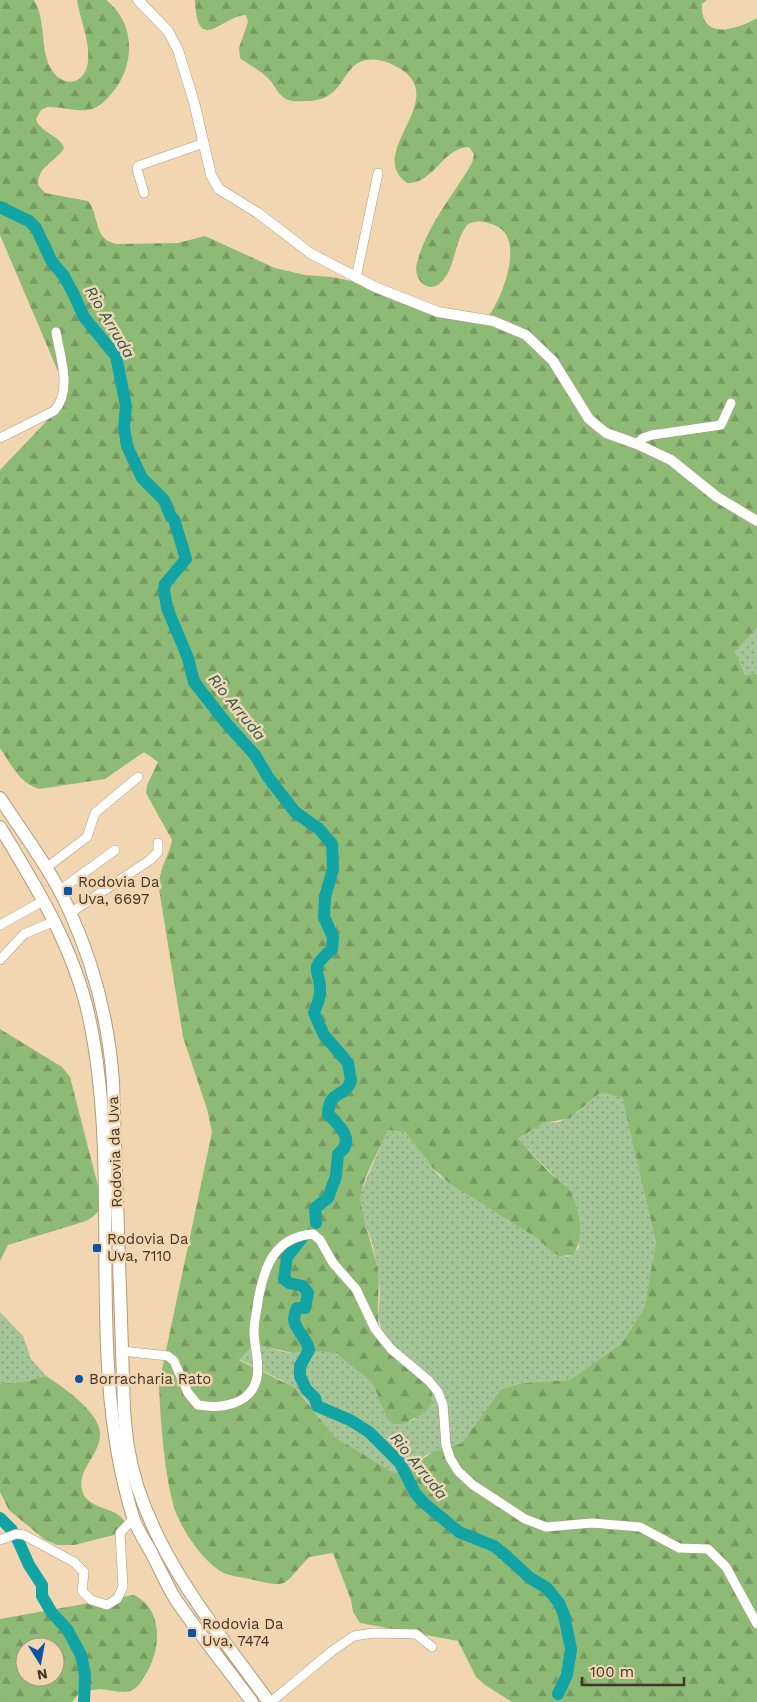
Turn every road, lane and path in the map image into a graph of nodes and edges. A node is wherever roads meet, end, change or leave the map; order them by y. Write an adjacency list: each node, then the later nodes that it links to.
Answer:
1 (138, 0): 2 (street)
2 (204, 143): 4 (street); 5 (street)
3 (378, 173): 5 (street)
4 (144, 193)
5 (356, 278): 9 (street)
6 (56, 332): 8 (street)
7 (731, 403): 9 (street)
8 (0, 438)
9 (637, 444): 10 (street)
10 (757, 521)
11 (138, 778): 16 (street)
12 (0, 798): 16 (main road, Rodovia da Uva)
13 (1, 832): 18 (main road, Rodovia da Uva)
14 (158, 843): 19 (street)
15 (115, 850): 17 (street)
16 (46, 868): 17 (main road, Rodovia da Uva)
17 (59, 891): 19 (main road, Rodovia da Uva)
18 (43, 901): 20 (main road, Rodovia da Uva); 21 (street)
19 (70, 912): 23 (main road, Rodovia da Uva)
20 (55, 921): 22 (street); 24 (main road, Rodovia da Uva)
21 (0, 925)
22 (0, 960)
23 (122, 1351): 26 (street); 29 (main road, Rodovia da Uva)
24 (133, 1519): 25 (street); 28 (main road, Rodovia da Uva)
25 (0, 1540)
26 (757, 1624)
27 (432, 1647): 29 (street)
28 (252, 1702)
29 (270, 1702)

